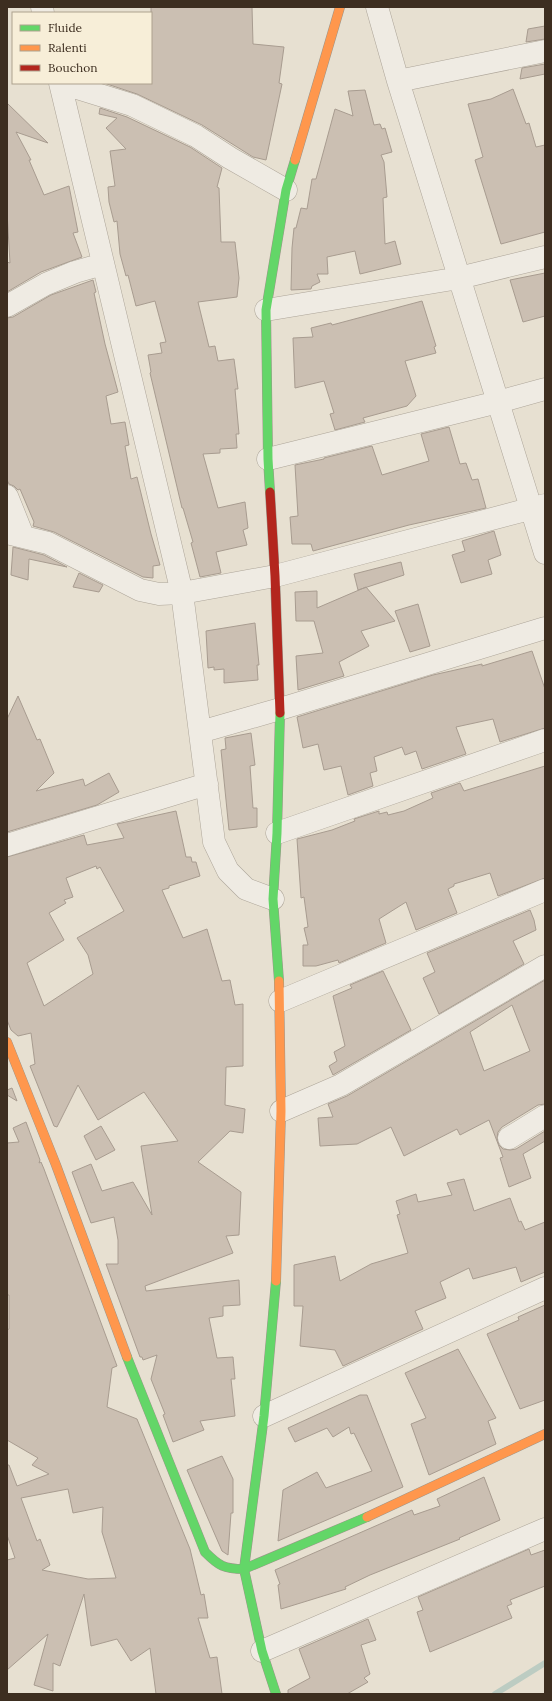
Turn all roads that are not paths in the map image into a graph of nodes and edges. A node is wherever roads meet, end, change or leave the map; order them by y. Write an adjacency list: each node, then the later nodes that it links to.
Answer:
1 (340, 7): 7 (street)
2 (377, 7): 4 (street)
3 (545, 51): 4 (street)
4 (398, 81): 10 (street)
5 (61, 84): 9 (street)
6 (64, 84): 7 (street)
7 (286, 190): 12 (street)
8 (545, 257): 10 (street)
9 (103, 264): 11 (street); 21 (street)
10 (459, 278): 12 (street); 14 (street)
11 (7, 306)
12 (266, 310): 15 (street)
13 (545, 389): 14 (street)
14 (498, 402): 15 (street); 17 (street)
15 (268, 459): 20 (street)
16 (7, 496): 18 (street)
17 (538, 507): 19 (street); 20 (street)
18 (15, 535): 21 (street)
19 (545, 553)
20 (275, 576): 21 (street); 23 (street)
21 (182, 593): 24 (street)
22 (545, 628): 23 (street)
23 (280, 709): 24 (street); 27 (street)
24 (200, 732): 26 (street)
25 (545, 740): 27 (street)
26 (207, 784): 28 (street); 30 (street)
27 (277, 833): 30 (street)
28 (7, 845)
29 (545, 890): 32 (street)
30 (273, 899): 32 (street)
31 (545, 966): 34 (street)
32 (280, 1001): 34 (street)
33 (7, 1042): 41 (street)
34 (281, 1111): 38 (street)
35 (545, 1116): 36 (street)
36 (509, 1138)
37 (545, 1288): 38 (street)
38 (264, 1416): 41 (street)
39 (545, 1434): 41 (street)
40 (545, 1529): 42 (street)
41 (244, 1569): 42 (street)
42 (262, 1651): 43 (street)
43 (276, 1694)

